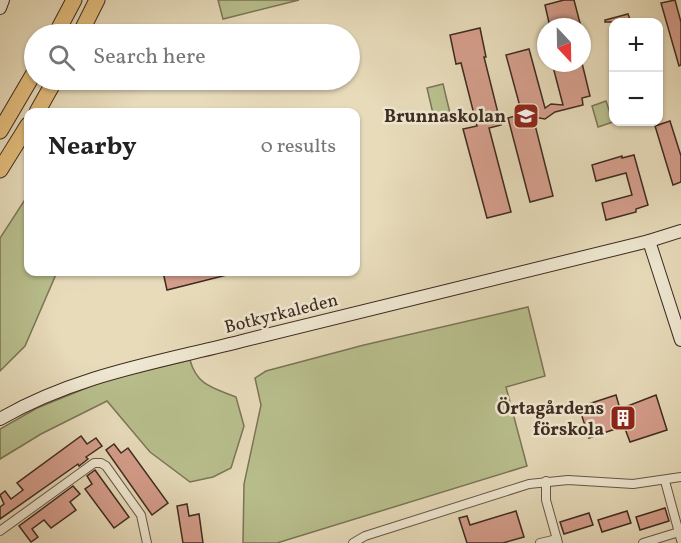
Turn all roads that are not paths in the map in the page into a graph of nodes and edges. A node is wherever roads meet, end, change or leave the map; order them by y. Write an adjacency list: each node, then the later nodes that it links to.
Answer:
1 (3, 0): 4 (main road)
2 (74, 0): 5 (highway)
3 (97, 0): 6 (highway)
4 (0, 8)
5 (61, 24)
6 (86, 24)
7 (24, 90): 10 (highway)
8 (49, 90): 9 (highway)
9 (39, 108)
10 (0, 131)
11 (24, 131): 12 (highway)
12 (0, 170)
13 (681, 231): 14 (main road, Botkyrkaleden)
14 (649, 241): 15 (main road); 16 (main road, Botkyrkaleden)
15 (681, 340)
16 (0, 419)
17 (681, 477): 19 (street)
18 (546, 481): 19 (street); 22 (street); 24 (street)
19 (665, 481): 21 (street)
20 (0, 531): 23 (street)
21 (680, 536): 26 (street)
22 (557, 541): 25 (street)
23 (147, 543)
24 (353, 543)
25 (540, 543)
26 (643, 543)

